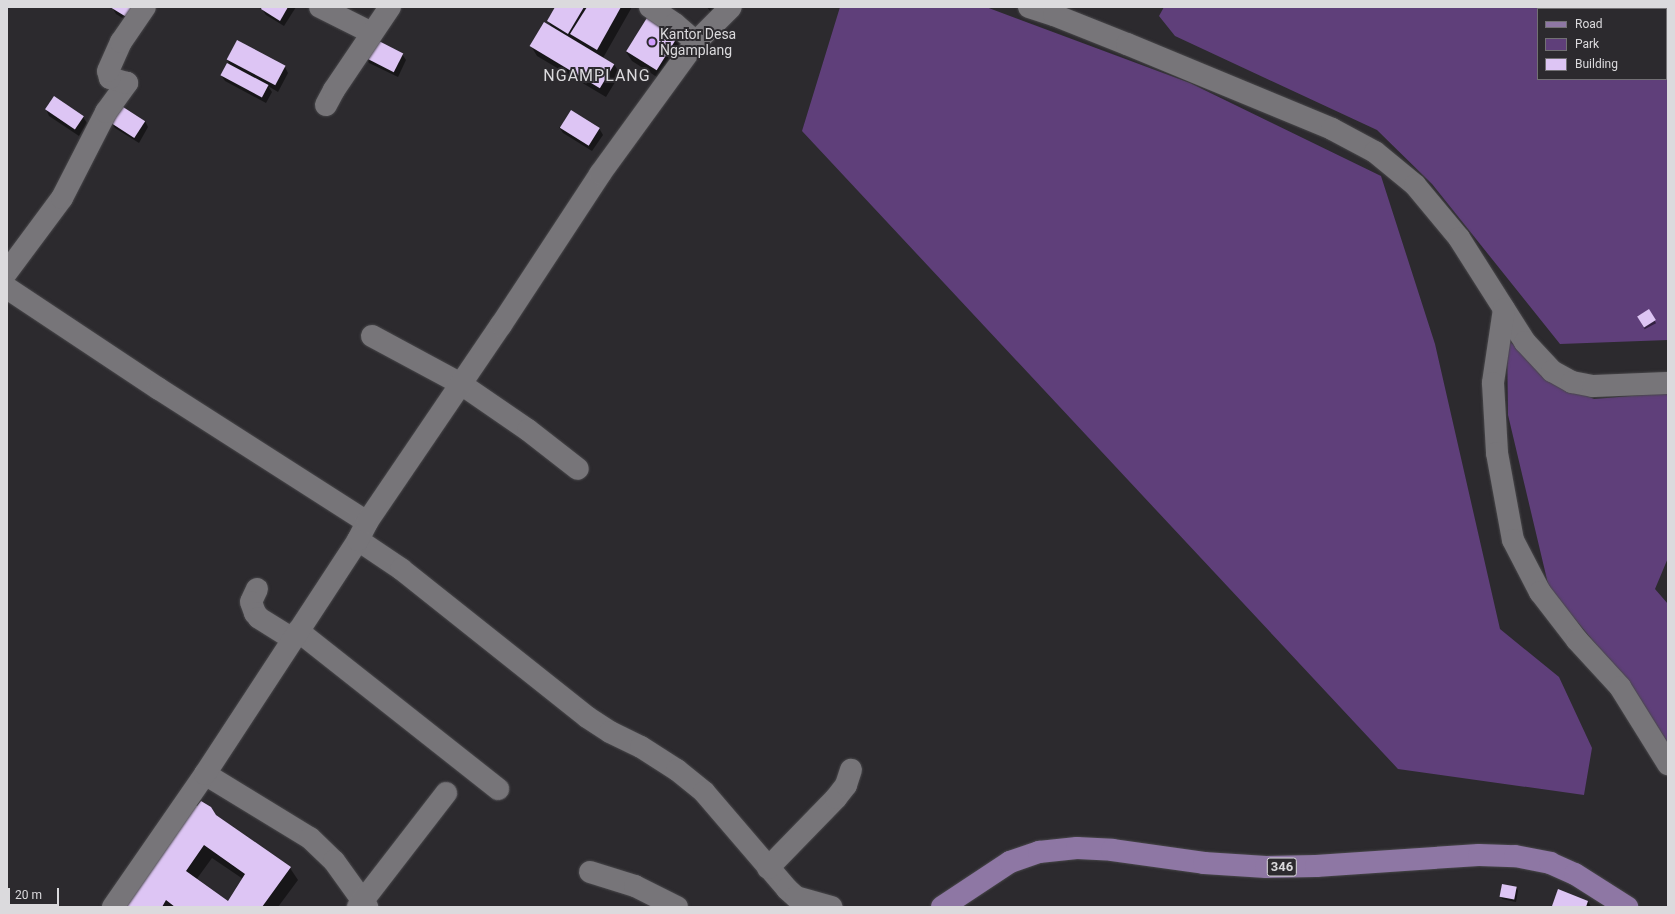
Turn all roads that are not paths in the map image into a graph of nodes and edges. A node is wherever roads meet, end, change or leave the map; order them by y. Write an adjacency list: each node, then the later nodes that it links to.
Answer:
1 (145, 7): 11 (street)
2 (320, 7): 8 (street)
3 (390, 7): 8 (street)
4 (650, 7): 9 (street)
5 (731, 7): 9 (street)
6 (1028, 7): 7 (street)
7 (1055, 11): 13 (street)
8 (372, 33): 10 (street)
9 (696, 42): 16 (street)
10 (326, 105)
11 (7, 272)
12 (7, 288): 18 (street)
13 (1504, 308): 15 (street); 21 (street)
14 (372, 336): 16 (street)
15 (1668, 383)
16 (462, 384): 17 (street); 18 (street)
17 (578, 469)
18 (363, 531): 20 (street); 26 (street)
19 (257, 589): 20 (street)
20 (295, 635): 23 (street); 24 (street)
21 (1668, 764)
22 (851, 770): 26 (street)
23 (205, 774): 29 (street); 30 (street)
24 (498, 789)
25 (446, 793): 29 (street)
26 (768, 868): 28 (street)
27 (590, 872): 31 (street)
28 (803, 904): 32 (street)
29 (363, 905)
30 (112, 907)
31 (677, 907)
32 (832, 907)
33 (942, 907): 34 (main road, 346)
34 (1626, 907)

